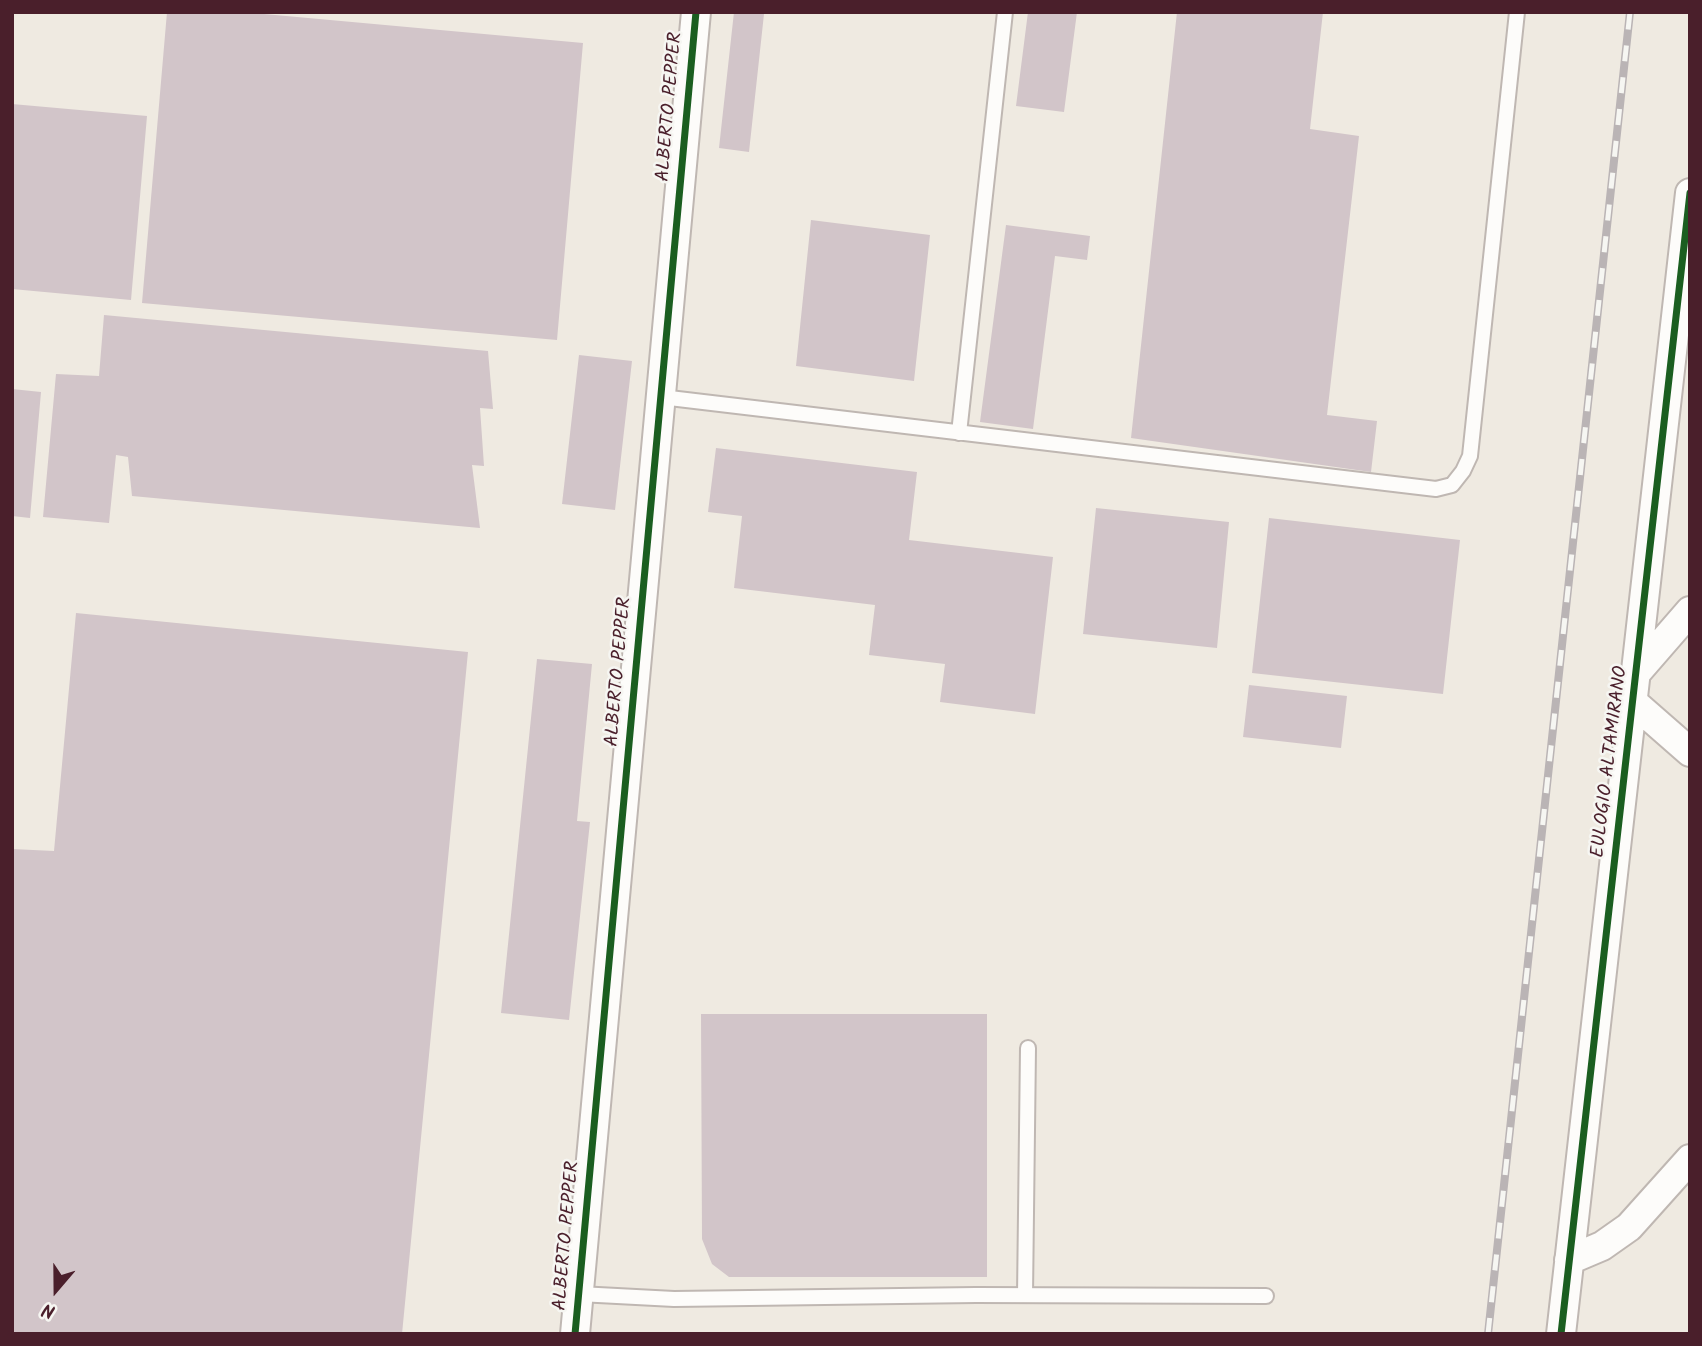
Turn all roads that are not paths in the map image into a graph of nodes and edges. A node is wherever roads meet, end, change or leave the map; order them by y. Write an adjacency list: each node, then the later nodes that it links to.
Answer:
1 (696, 12): 5 (street, ALBERTO PEPPER)
2 (1004, 12): 6 (lane)
3 (1517, 12): 6 (lane)
4 (1690, 193): 8 (street, EULOGIO ALTAMIRANO)
5 (661, 397): 6 (lane); 14 (street, ALBERTO PEPPER)
6 (960, 433)
7 (1690, 611): 8 (street)
8 (1637, 672): 9 (street, EULOGIO ALTAMIRANO)
9 (1634, 703): 10 (street); 13 (street, EULOGIO ALTAMIRANO)
10 (1690, 752)
11 (1028, 1048): 15 (lane)
12 (1690, 1159): 13 (street)
13 (1569, 1260): 18 (street, EULOGIO ALTAMIRANO)
14 (579, 1294): 15 (lane); 17 (street, ALBERTO PEPPER)
15 (1025, 1295): 16 (lane)
16 (1266, 1296)
17 (575, 1334)
18 (1561, 1334)

